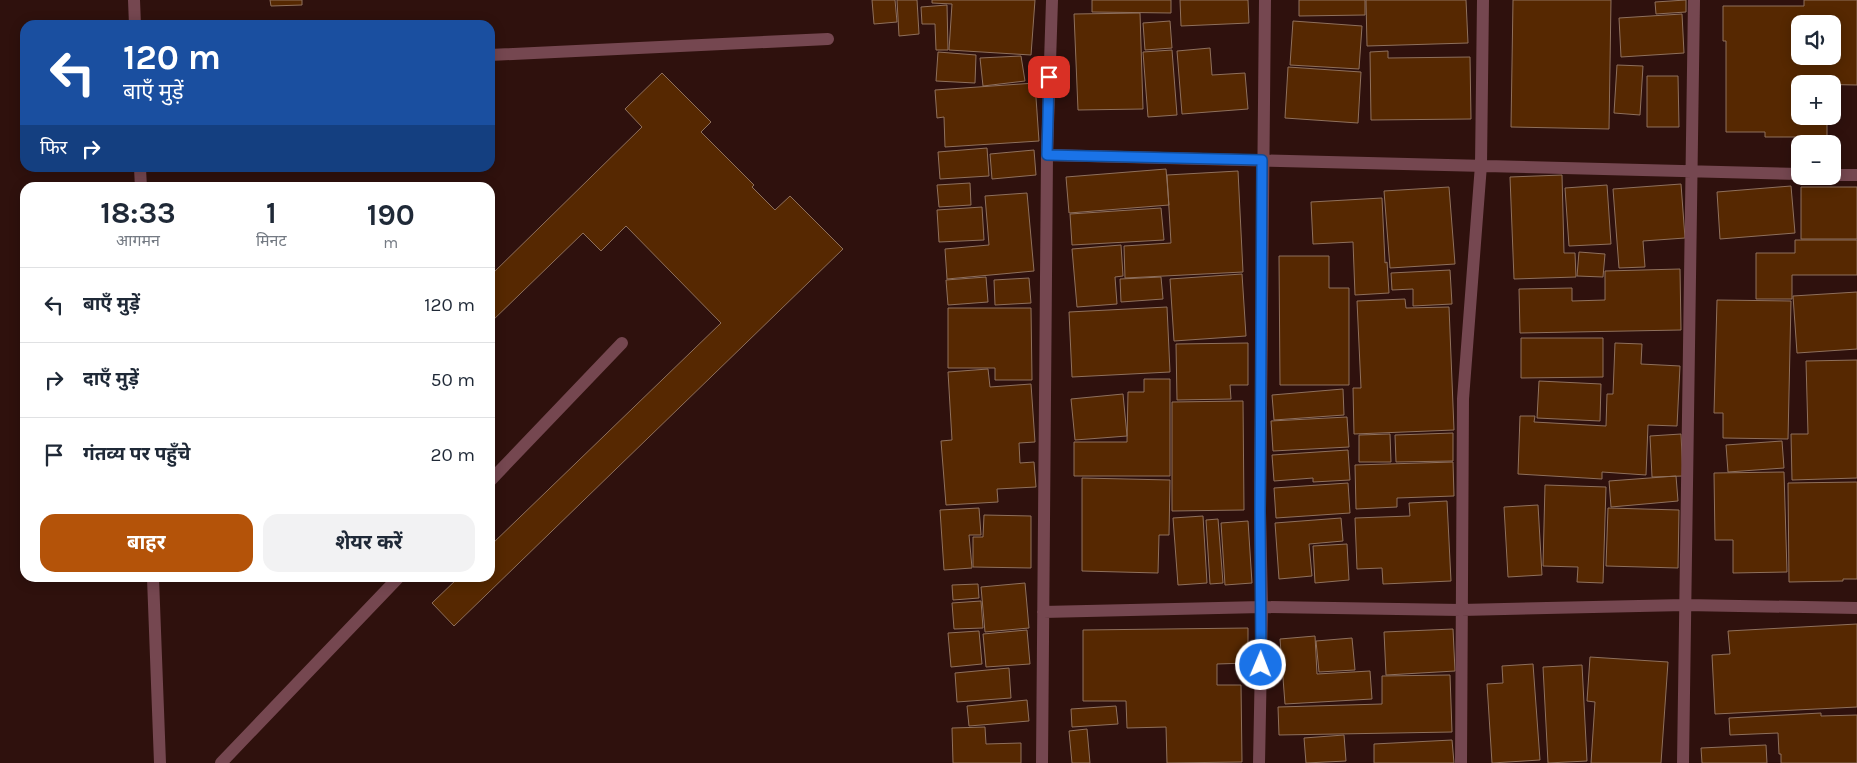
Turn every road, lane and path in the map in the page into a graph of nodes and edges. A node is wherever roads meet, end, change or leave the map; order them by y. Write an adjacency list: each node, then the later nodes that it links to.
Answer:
1 (134, 0): 6 (street)
2 (1052, 0): 9 (street)
3 (1265, 0): 10 (street)
4 (1483, 0): 11 (street)
5 (1694, 0): 12 (street)
6 (135, 20)
7 (828, 39): 8 (street)
8 (495, 55)
9 (1047, 155): 10 (street); 24 (street)
10 (1262, 160): 11 (street); 21 (street)
11 (1481, 165): 12 (street); 23 (street)
12 (1690, 171): 13 (street); 20 (street)
13 (1791, 174)
14 (1841, 175): 15 (street)
15 (1857, 175)
16 (622, 343): 17 (street)
17 (495, 476)
18 (154, 582): 25 (street)
19 (394, 582): 26 (street)
20 (1685, 605): 22 (street); 23 (street); 30 (street)
21 (1262, 607): 23 (street); 24 (street); 28 (street)
22 (1857, 608)
23 (1462, 610): 29 (street)
24 (1043, 612): 27 (street)
25 (160, 763)
26 (221, 763)
27 (1042, 763)
28 (1259, 763)
29 (1461, 763)
30 (1683, 763)

